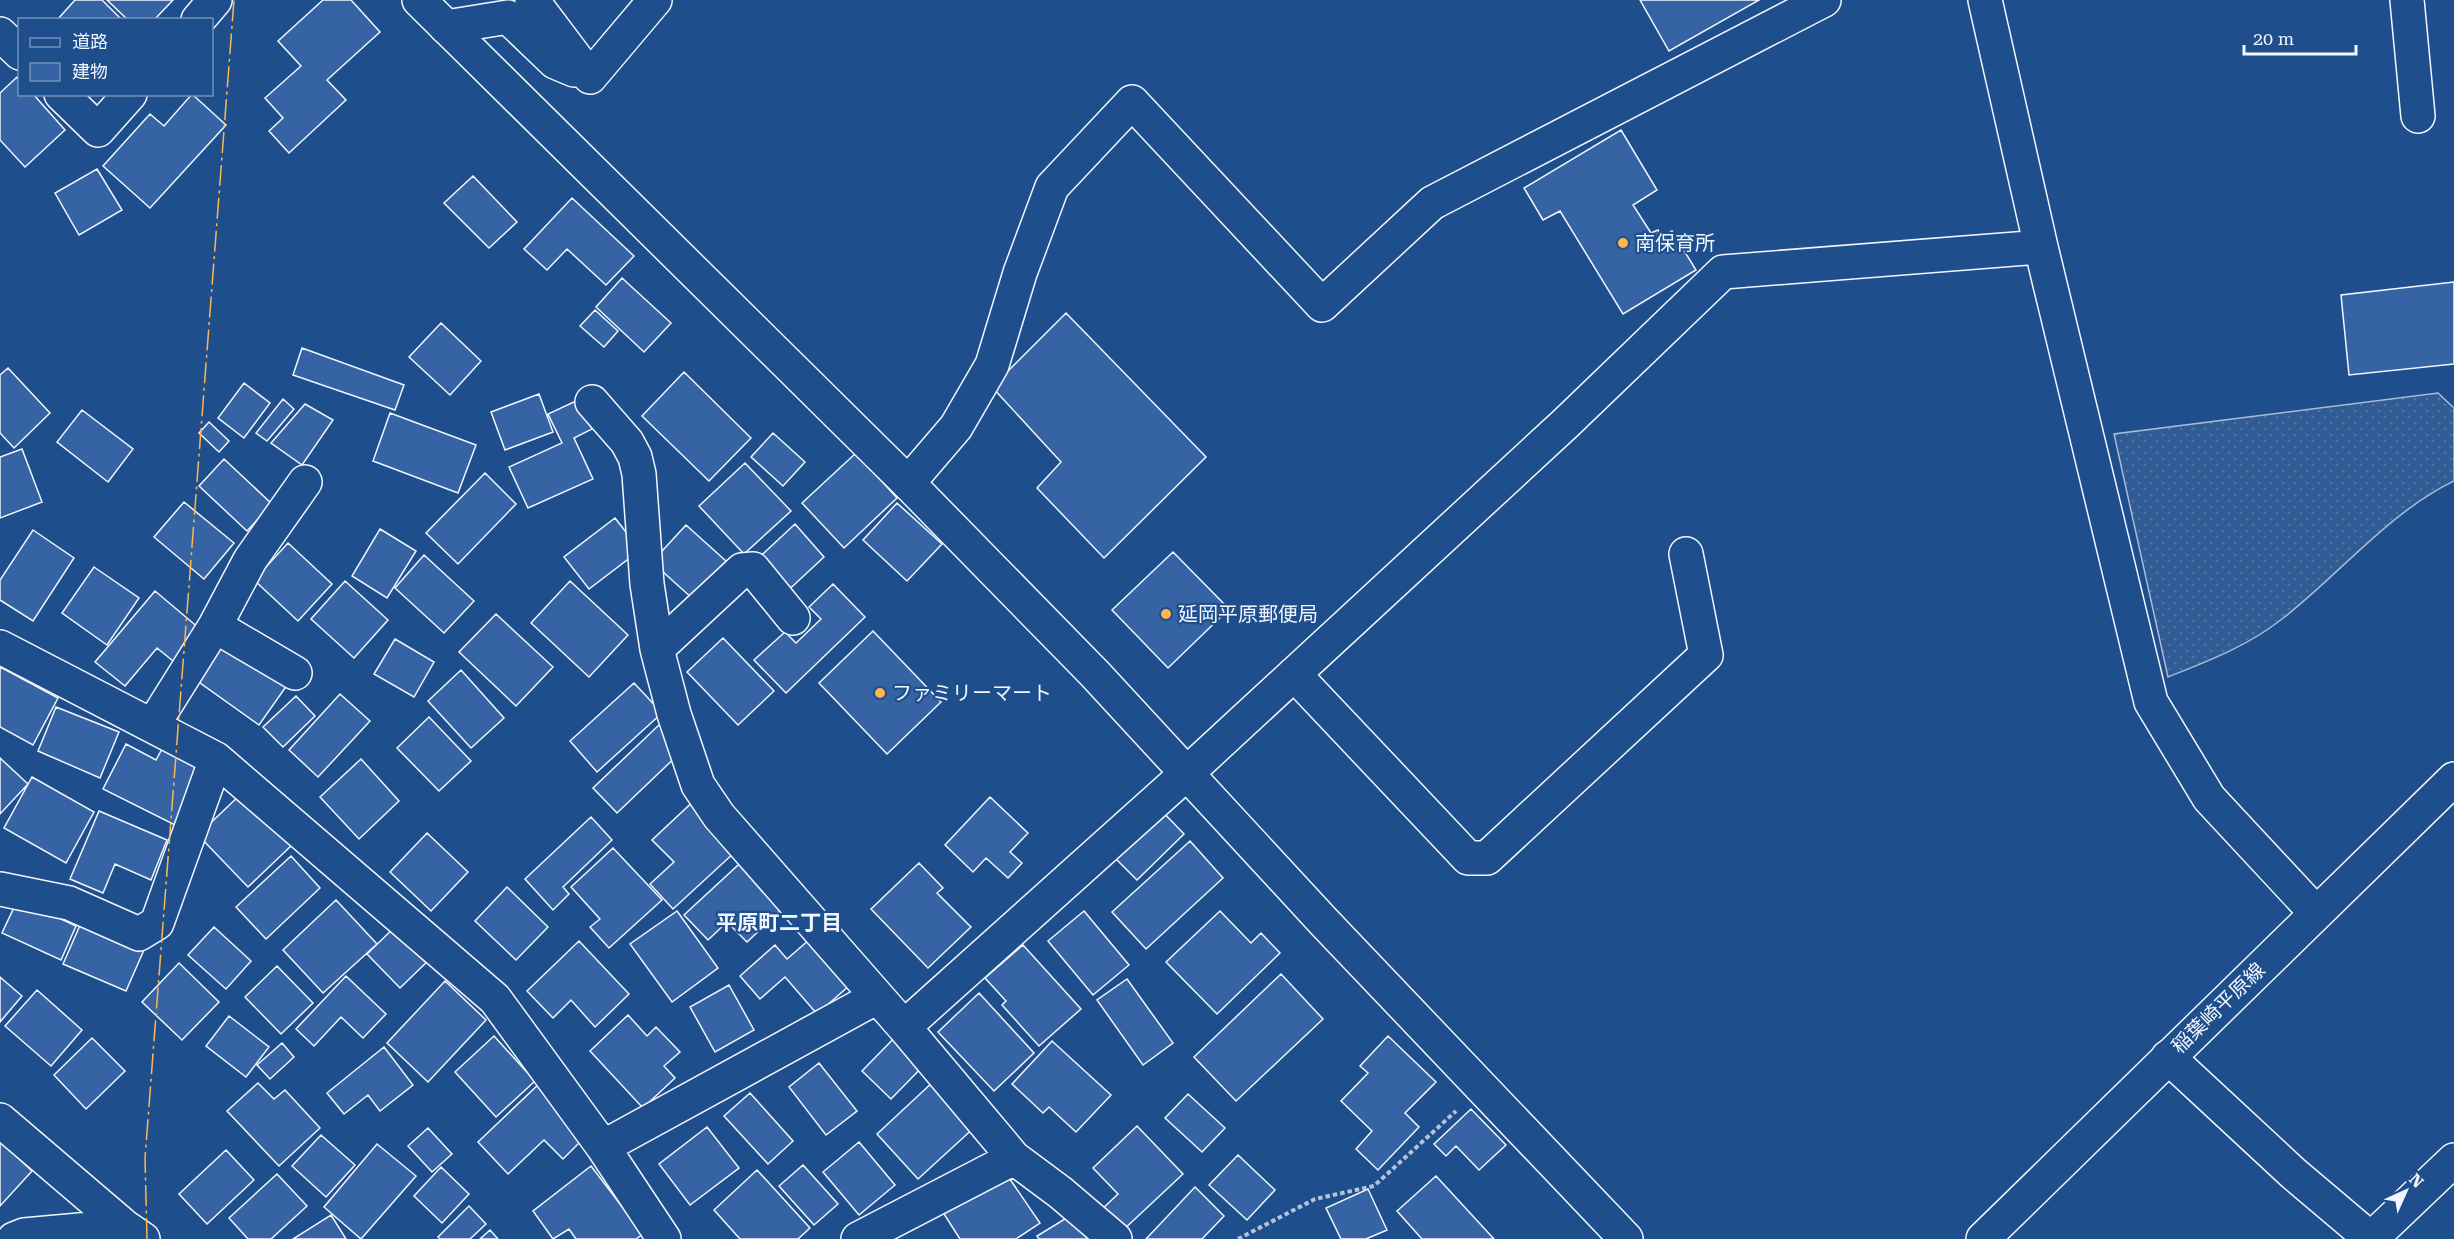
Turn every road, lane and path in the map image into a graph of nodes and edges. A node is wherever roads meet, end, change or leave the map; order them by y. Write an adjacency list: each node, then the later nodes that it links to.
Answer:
1 (215, 0): 8 (street)
2 (419, 0): 9 (street)
3 (532, 0): 12 (street)
4 (655, 0): 12 (street)
5 (1824, 0): 19 (street)
6 (1985, 0): 16 (street)
7 (2407, 0): 15 (street)
8 (200, 18)
9 (446, 27): 12 (street); 19 (street)
10 (0, 34): 11 (street)
11 (18, 51)
12 (590, 77)
13 (64, 96): 14 (street)
14 (128, 96)
15 (2418, 116)
16 (2041, 247): 26 (street); 32 (street)
17 (592, 402): 24 (street)
18 (305, 482): 22 (street)
19 (908, 483): 29 (street)
20 (1686, 554): 26 (street)
21 (793, 618): 24 (street)
22 (215, 626): 25 (street); 27 (street)
23 (0, 647): 27 (street)
24 (657, 649): 33 (street)
25 (295, 673)
26 (1294, 674): 29 (street)
27 (153, 725): 28 (street)
28 (216, 759): 31 (street); 38 (street)
29 (1186, 774): 34 (street); 36 (street)
30 (2454, 778): 32 (street, 稲葉崎平原線)
31 (0, 889)
32 (2316, 913): 35 (street, 稲葉崎平原線)
33 (877, 997): 34 (street); 38 (street)
34 (904, 1027): 39 (street)
35 (2168, 1057): 49 (street, 稲葉崎平原線); 50 (street)
36 (1481, 1088): 47 (path); 48 (street)
37 (0, 1120): 42 (street)
38 (603, 1147): 44 (street)
39 (1014, 1158): 41 (street); 46 (street)
40 (2454, 1160): 50 (street)
41 (900, 1230): 45 (street)
42 (133, 1233): 43 (street)
43 (14, 1239)
44 (664, 1239)
45 (858, 1239)
46 (1115, 1239)
47 (1238, 1239)
48 (1626, 1239)
49 (1983, 1239)
50 (2371, 1239)

